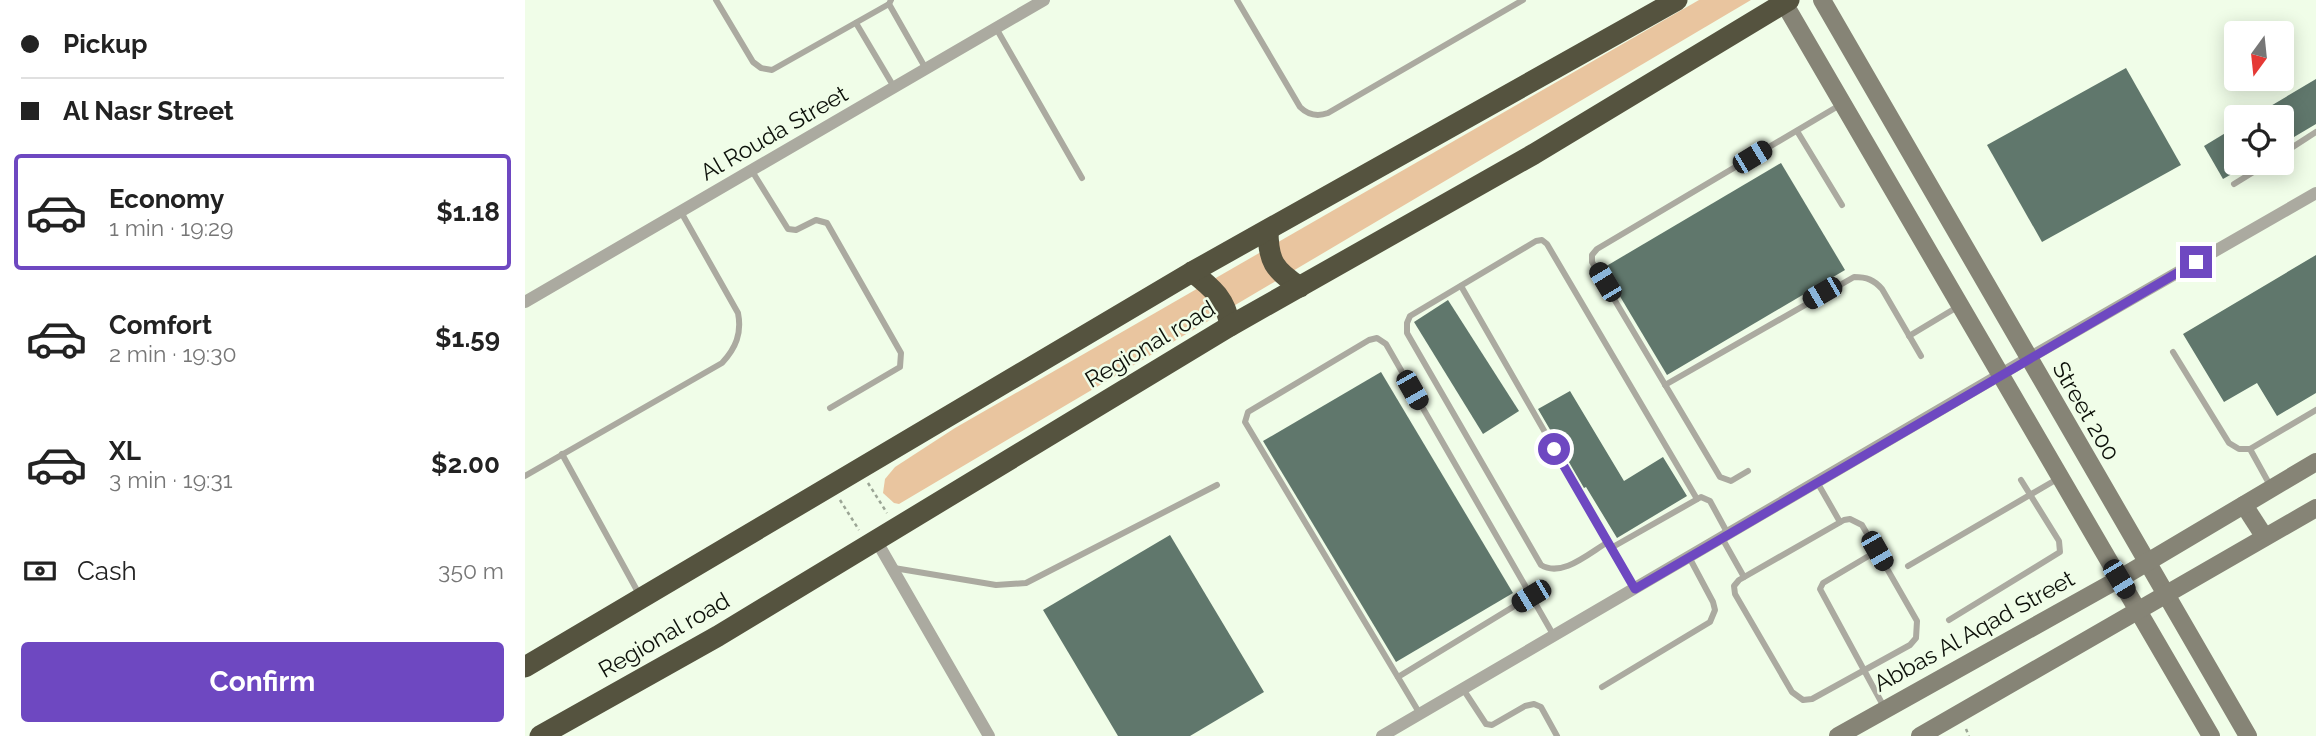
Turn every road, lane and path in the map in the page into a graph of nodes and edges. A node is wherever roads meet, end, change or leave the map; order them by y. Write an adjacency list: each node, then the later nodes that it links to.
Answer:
1 (716, 0): 9 (lane)
2 (1044, 0): 10 (street, Al Rouda Street)
3 (1237, 0): 4 (lane)
4 (1523, 0)
5 (1677, 0): 24 (highway, Regional road)
6 (1822, 0): 34 (street, Street 200)
7 (1787, 1): 13 (street); 27 (highway, Regional road)
8 (890, 2): 9 (lane); 11 (lane)
9 (856, 23): 12 (lane)
10 (996, 28): 11 (street, Al Rouda Street); 19 (lane)
11 (926, 69): 12 (street, Al Rouda Street)
12 (894, 88): 17 (street, Al Rouda Street)
13 (1843, 103): 14 (lane); 29 (street)
14 (1797, 131): 22 (lane); 36 (lane)
15 (2316, 132): 16 (lane)
16 (2294, 146)
17 (752, 171): 23 (street, Al Rouda Street); 37 (lane)
18 (2249, 175): 20 (lane)
19 (1082, 178)
20 (2235, 184)
21 (2316, 193): 34 (street)
22 (1842, 205)
23 (681, 212): 28 (street, Al Rouda Street); 40 (lane)
24 (1268, 230): 25 (highway, Regional road); 27 (highway)
25 (1192, 272): 30 (highway); 42 (highway, Regional road)
26 (1461, 286): 52 (lane); 60 (lane); 60 (lane)
27 (1300, 287): 30 (highway, Regional road)
28 (525, 302)
29 (1961, 305): 31 (lane); 35 (street)
30 (1230, 326): 56 (highway, Regional road)
31 (1909, 336): 33 (lane); 36 (lane)
32 (2173, 352): 39 (lane)
33 (1921, 356)
34 (2028, 359): 35 (street); 63 (street, Street 200)
35 (2001, 375): 45 (street); 47 (street)
36 (1665, 384): 43 (lane)
37 (830, 408)
38 (2316, 410): 39 (lane)
39 (2250, 449): 50 (lane)
40 (562, 454): 44 (lane); 71 (lane)
41 (2316, 462): 50 (street, Abbas Al Aqad Street)
42 (860, 470): 49 (highway, Regional road); 56 (path)
43 (1748, 471)
44 (525, 476)
45 (2060, 477): 51 (lane); 67 (street)
46 (2021, 480): 51 (lane)
47 (1817, 482): 55 (lane); 57 (street)
48 (1217, 485): 65 (lane)
49 (832, 487): 59 (path); 71 (highway, Regional road)
50 (2272, 488): 53 (street, Abbas Al Aqad Street)
51 (2030, 495): 64 (lane); 73 (lane)
52 (1696, 499): 57 (lane); 60 (lane)
53 (2243, 505): 58 (street); 63 (street, Abbas Al Aqad Street)
54 (2316, 508): 58 (street)
55 (1840, 522): 61 (lane); 66 (lane)
56 (896, 527): 59 (highway, Regional road)
57 (1725, 536): 62 (street); 66 (lane)
58 (2263, 536): 69 (street)
59 (872, 542): 65 (street); 82 (highway, Regional road)
60 (1609, 545): 68 (lane)
61 (1877, 551): 76 (lane); 76 (lane)
62 (1689, 557): 68 (street); 78 (lane)
63 (2146, 563): 67 (street, Abbas Al Aqad Street); 69 (street, Street 200)
64 (1908, 566)
65 (893, 568): 83 (street)
66 (1744, 577): 76 (lane)
67 (2119, 579): 72 (street); 80 (street, Abbas Al Aqad Street)
68 (1635, 589): 74 (street)
69 (2165, 595): 72 (street); 89 (street, Street 200)
70 (1531, 596): 74 (lane); 77 (lane); 77 (lane)
71 (642, 598): 75 (highway, Regional road)
72 (2139, 611): 87 (street); 88 (street)
73 (1949, 620)
74 (1554, 636): 79 (street)
75 (525, 667)
76 (1864, 671): 80 (lane)
77 (1398, 677): 81 (lane)
78 (1601, 687)
79 (1463, 689): 81 (street); 85 (lane)
80 (1885, 708): 86 (street, Abbas Al Aqad Street)
81 (1420, 714): 84 (street)
82 (540, 736)
83 (989, 736)
84 (1382, 736)
85 (1557, 736)
86 (1837, 736)
87 (1920, 736)
88 (2211, 736)
89 (2248, 736)

